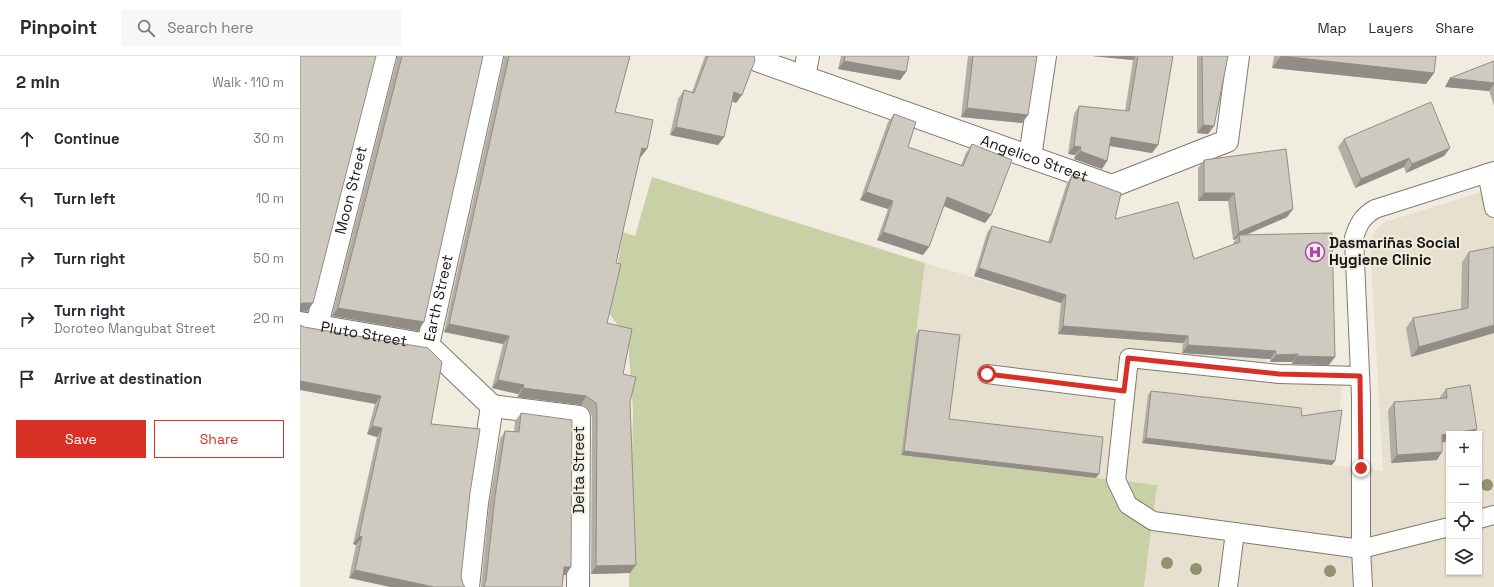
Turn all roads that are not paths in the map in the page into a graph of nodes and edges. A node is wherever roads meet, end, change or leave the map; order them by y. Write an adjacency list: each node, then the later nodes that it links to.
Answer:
1 (385, 56): 10 (street, Moon Street)
2 (492, 56): 11 (street, Earth Street)
3 (1045, 56): 7 (street)
4 (1238, 56): 7 (street, Angelico Street)
5 (759, 61): 6 (street, Angelico Street)
6 (806, 66): 7 (street, Angelico Street)
7 (1030, 157)
8 (1491, 172): 9 (lane); 13 (lane)
9 (1494, 208)
10 (308, 324): 11 (street, Pluto Street)
11 (428, 345): 15 (street, Earth Street)
12 (987, 374): 14 (lane)
13 (1360, 376): 14 (lane); 20 (lane)
14 (1124, 391): 19 (lane)
15 (492, 406): 21 (street); 22 (street, Delta Street)
16 (1494, 515): 17 (lane)
17 (1482, 518)
18 (1446, 528): 20 (lane)
19 (1235, 532): 20 (lane); 23 (lane)
20 (1361, 549): 24 (lane)
21 (468, 587)
22 (578, 587)
23 (1228, 587)
24 (1364, 587)

